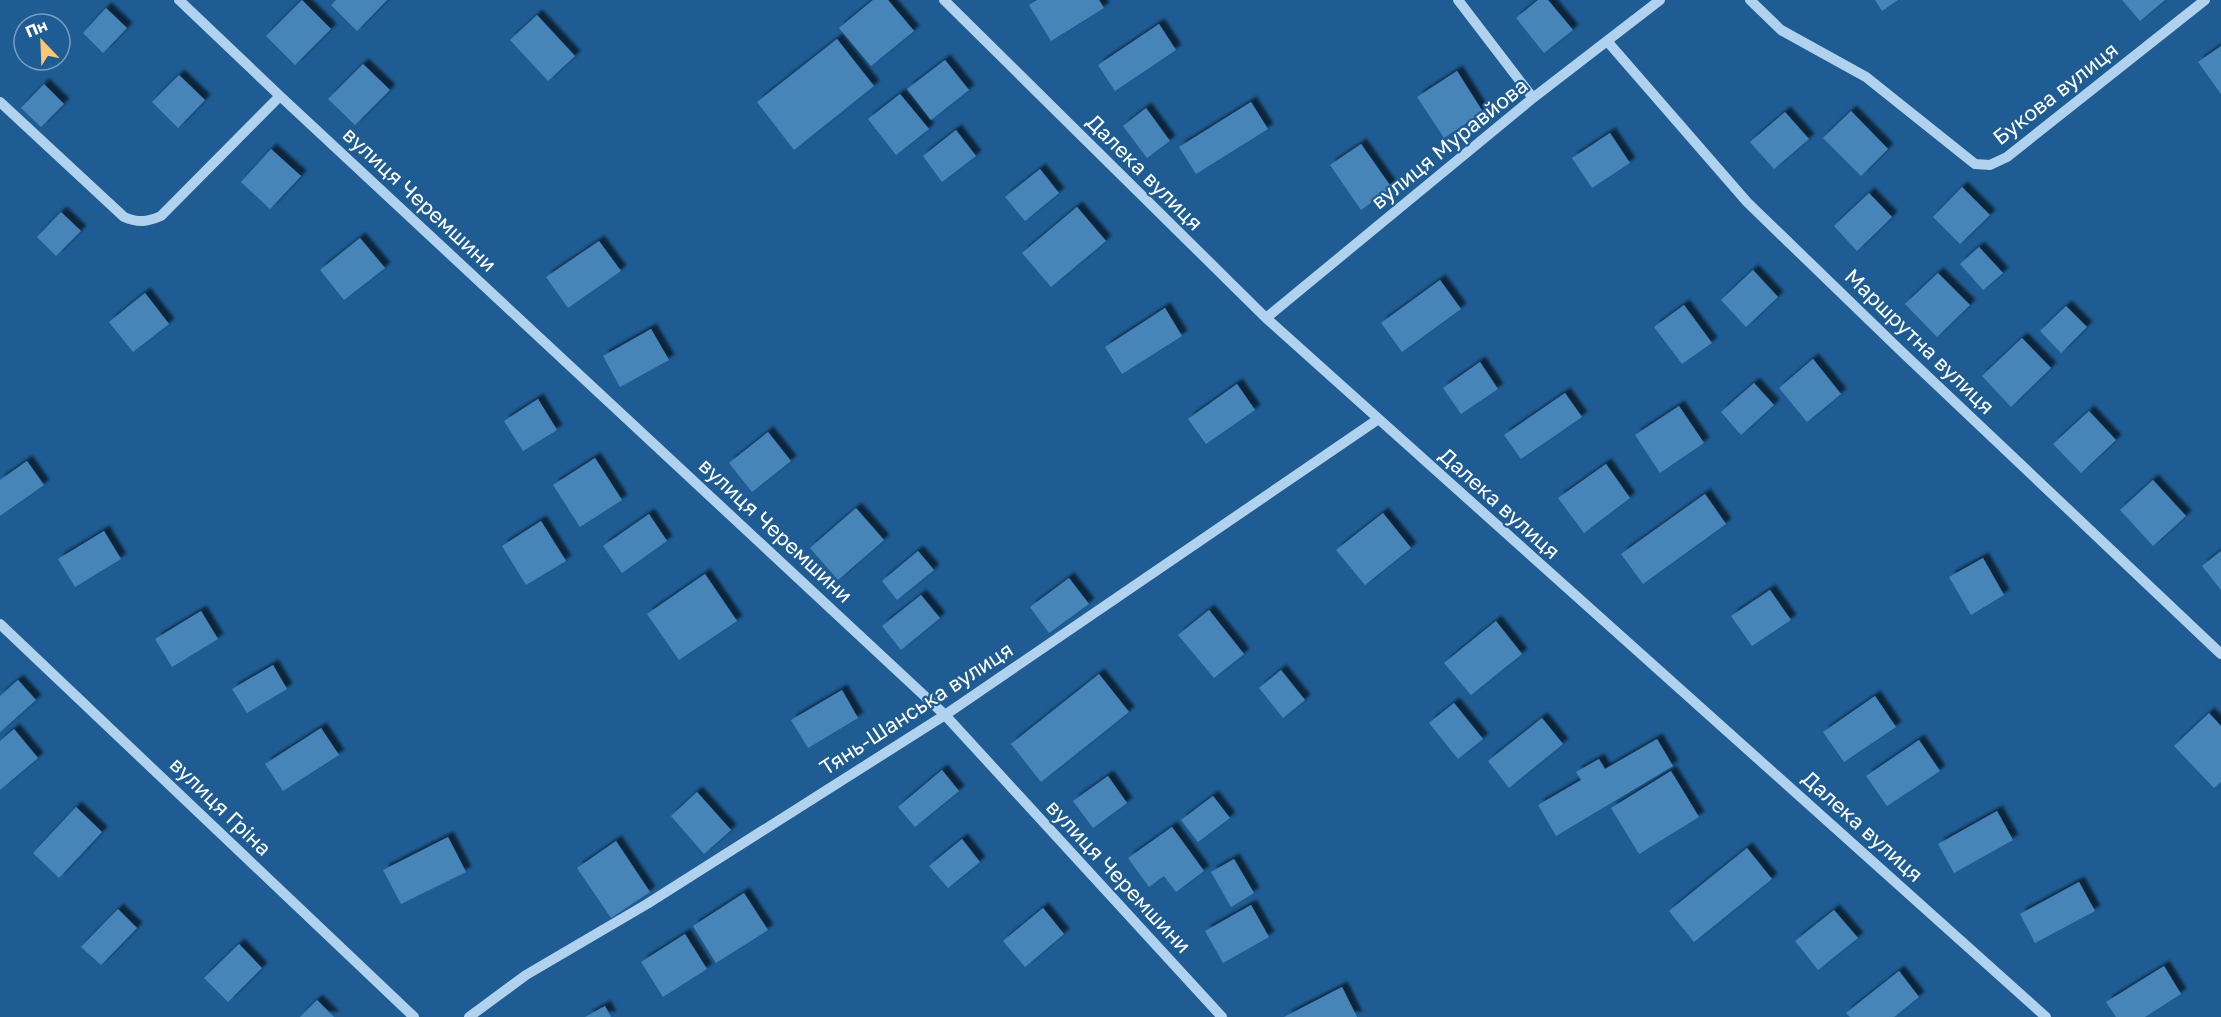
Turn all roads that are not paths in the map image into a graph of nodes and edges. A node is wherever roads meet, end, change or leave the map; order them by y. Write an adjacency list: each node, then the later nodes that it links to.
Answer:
1 (179, 0): 8 (street, вулиця Черемшини)
2 (944, 0): 11 (street, Далека вулиця)
3 (1458, 0): 9 (street)
4 (1660, 0): 7 (street, вулиця Муравйова)
5 (1750, 0): 6 (street, Букова вулиця)
6 (2205, 0)
7 (1607, 41): 9 (street, вулиця Муравйова); 14 (street, Маршрутна вулиця)
8 (280, 96): 10 (street); 15 (street, вулиця Черемшини)
9 (1533, 98): 11 (street, вулиця Муравйова)
10 (0, 102)
11 (1266, 318): 12 (street, Далека вулиця)
12 (1377, 420): 15 (street, Тянь-Шанська вулиця); 19 (street, Далека вулиця)
13 (0, 624): 16 (street, вулиця Гріна)
14 (2221, 654)
15 (945, 715): 17 (street, Тянь-Шанська вулиця); 18 (street, вулиця Черемшини)
16 (414, 1017)
17 (469, 1017)
18 (1222, 1017)
19 (2046, 1017)

